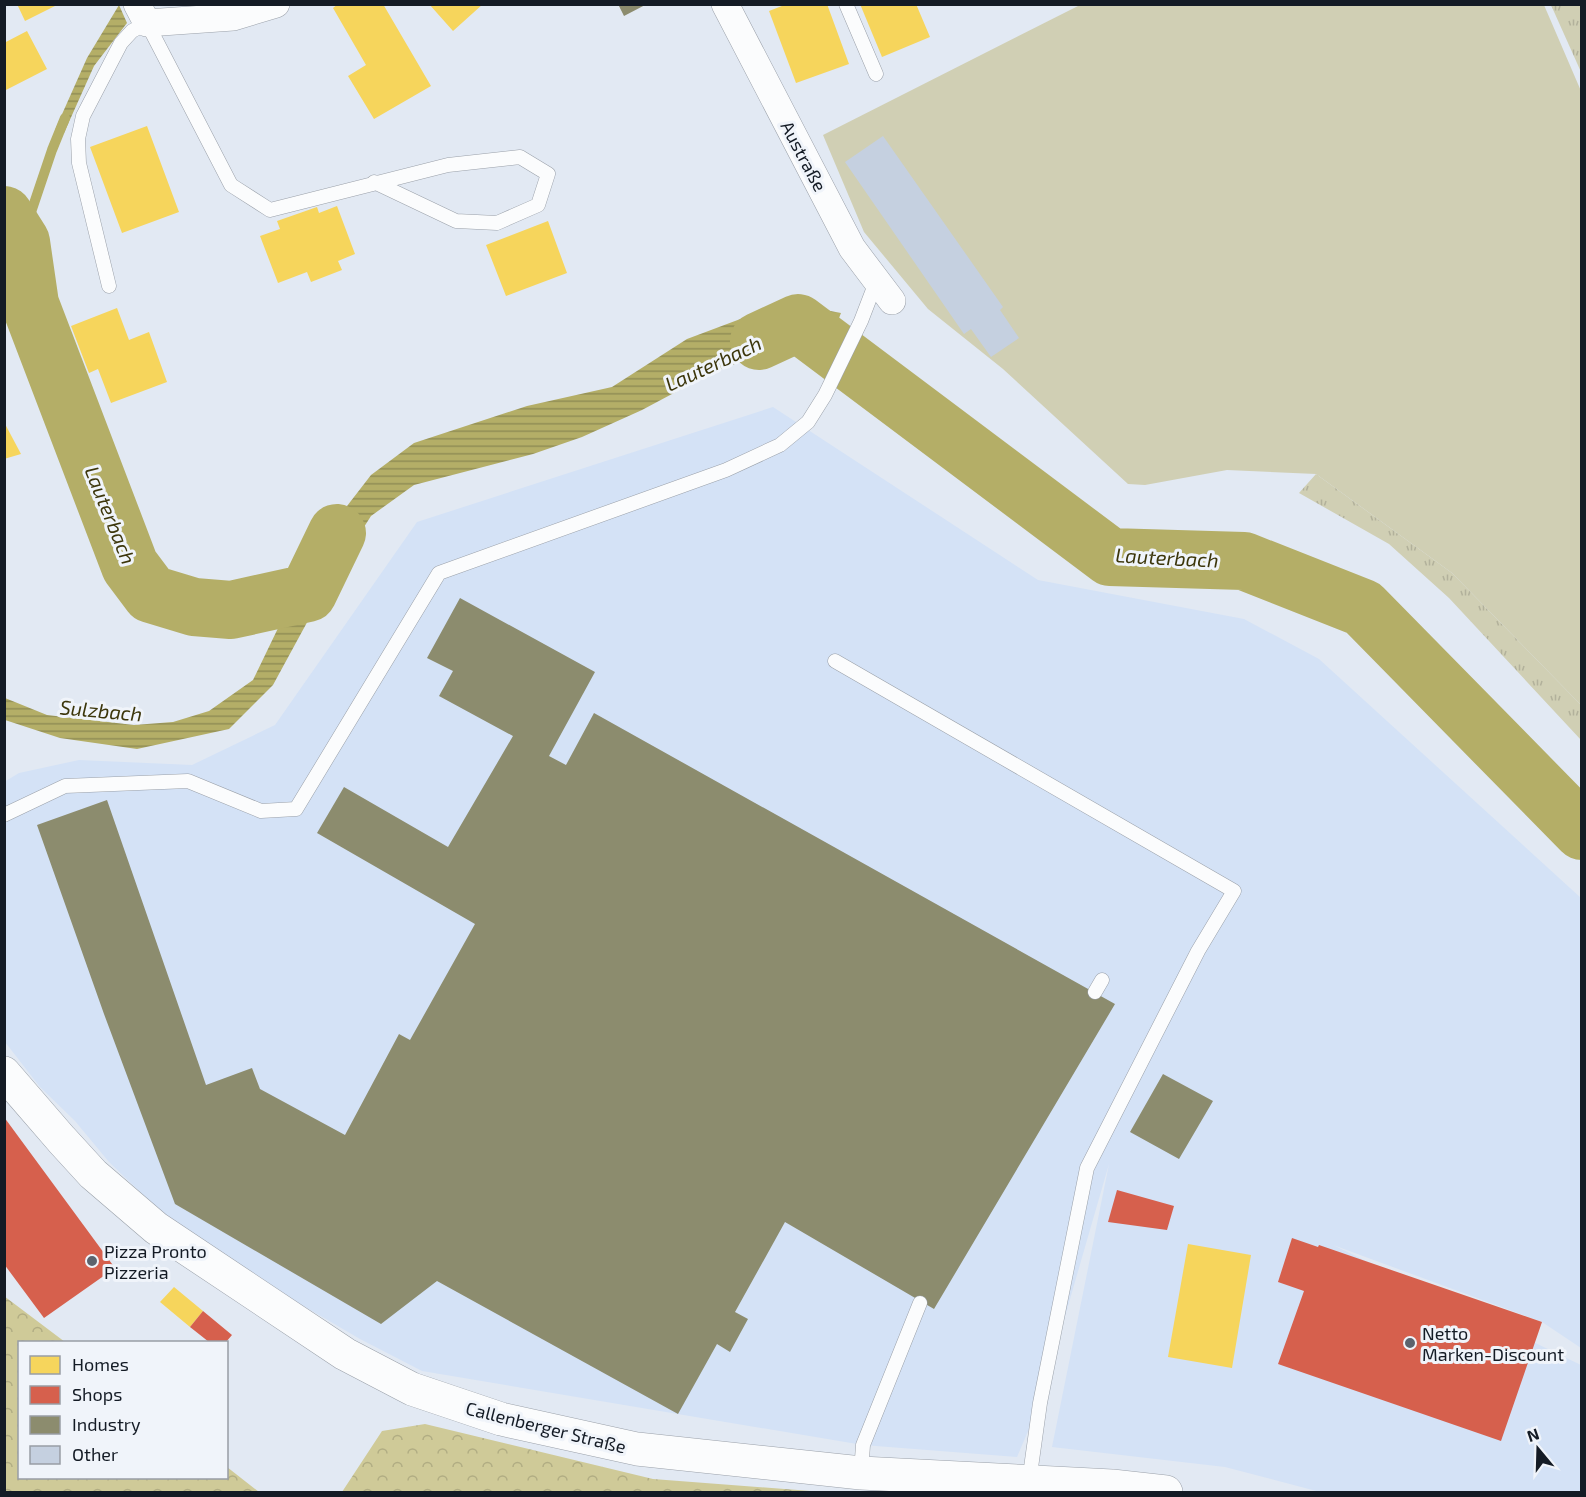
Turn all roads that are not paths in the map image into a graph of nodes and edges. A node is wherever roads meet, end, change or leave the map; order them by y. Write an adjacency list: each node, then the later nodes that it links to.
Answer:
1 (276, 4): 4 (street)
2 (725, 4): 8 (street, Austraße)
3 (846, 4): 5 (lane)
4 (143, 16): 6 (lane); 7 (lane)
5 (876, 74)
6 (374, 183): 6 (lane)
7 (109, 286)
8 (884, 291): 10 (lane)
9 (835, 661): 14 (lane)
10 (4, 815)
11 (4, 1073): 13 (street, Callenberger Straße)
12 (920, 1303): 13 (lane)
13 (861, 1473): 14 (street, Callenberger Straße)
14 (1029, 1482): 15 (street, Callenberger Straße)
15 (1166, 1492)

